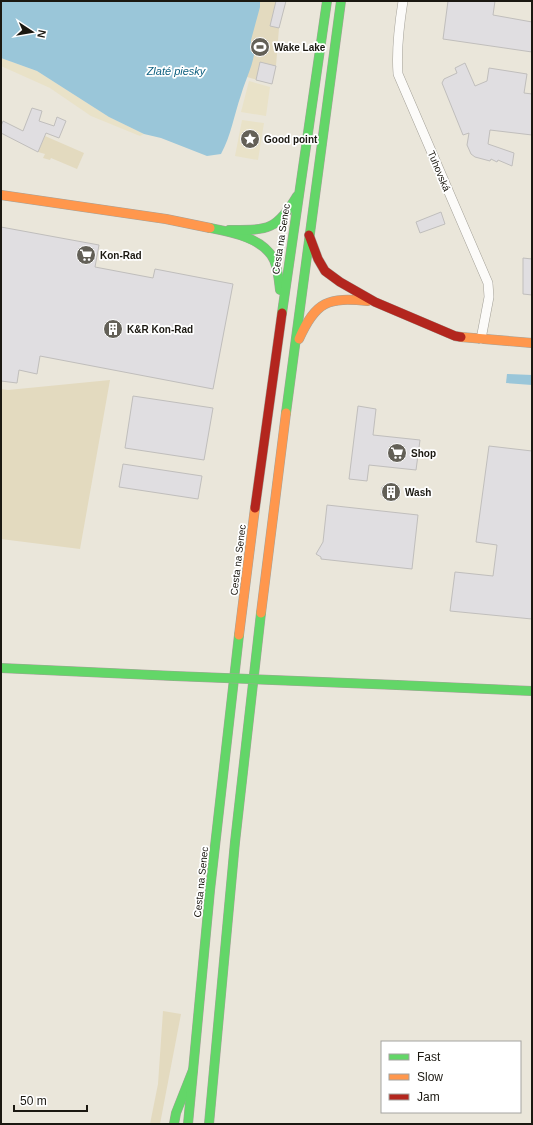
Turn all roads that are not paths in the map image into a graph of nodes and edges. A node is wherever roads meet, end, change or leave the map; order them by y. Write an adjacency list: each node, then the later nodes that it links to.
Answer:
1 (327, 1): 4 (main road, Cesta na Senec)
2 (341, 1): 7 (main road)
3 (403, 1): 10 (street, Tuhovská)
4 (300, 190): 6 (main road); 9 (main road, Cesta na Senec)
5 (1, 195): 6 (main road)
6 (216, 229): 9 (main road)
7 (309, 233): 8 (main road); 12 (main road)
8 (375, 302): 10 (main road); 12 (main road)
9 (281, 310): 15 (main road, Cesta na Senec)
10 (481, 339): 11 (main road)
11 (532, 343)
12 (292, 356): 18 (main road)
13 (1, 668): 14 (main road, bridge)
14 (532, 691)
15 (193, 1070): 16 (main road); 17 (main road, Cesta na Senec)
16 (174, 1124)
17 (188, 1124)
18 (209, 1124)

